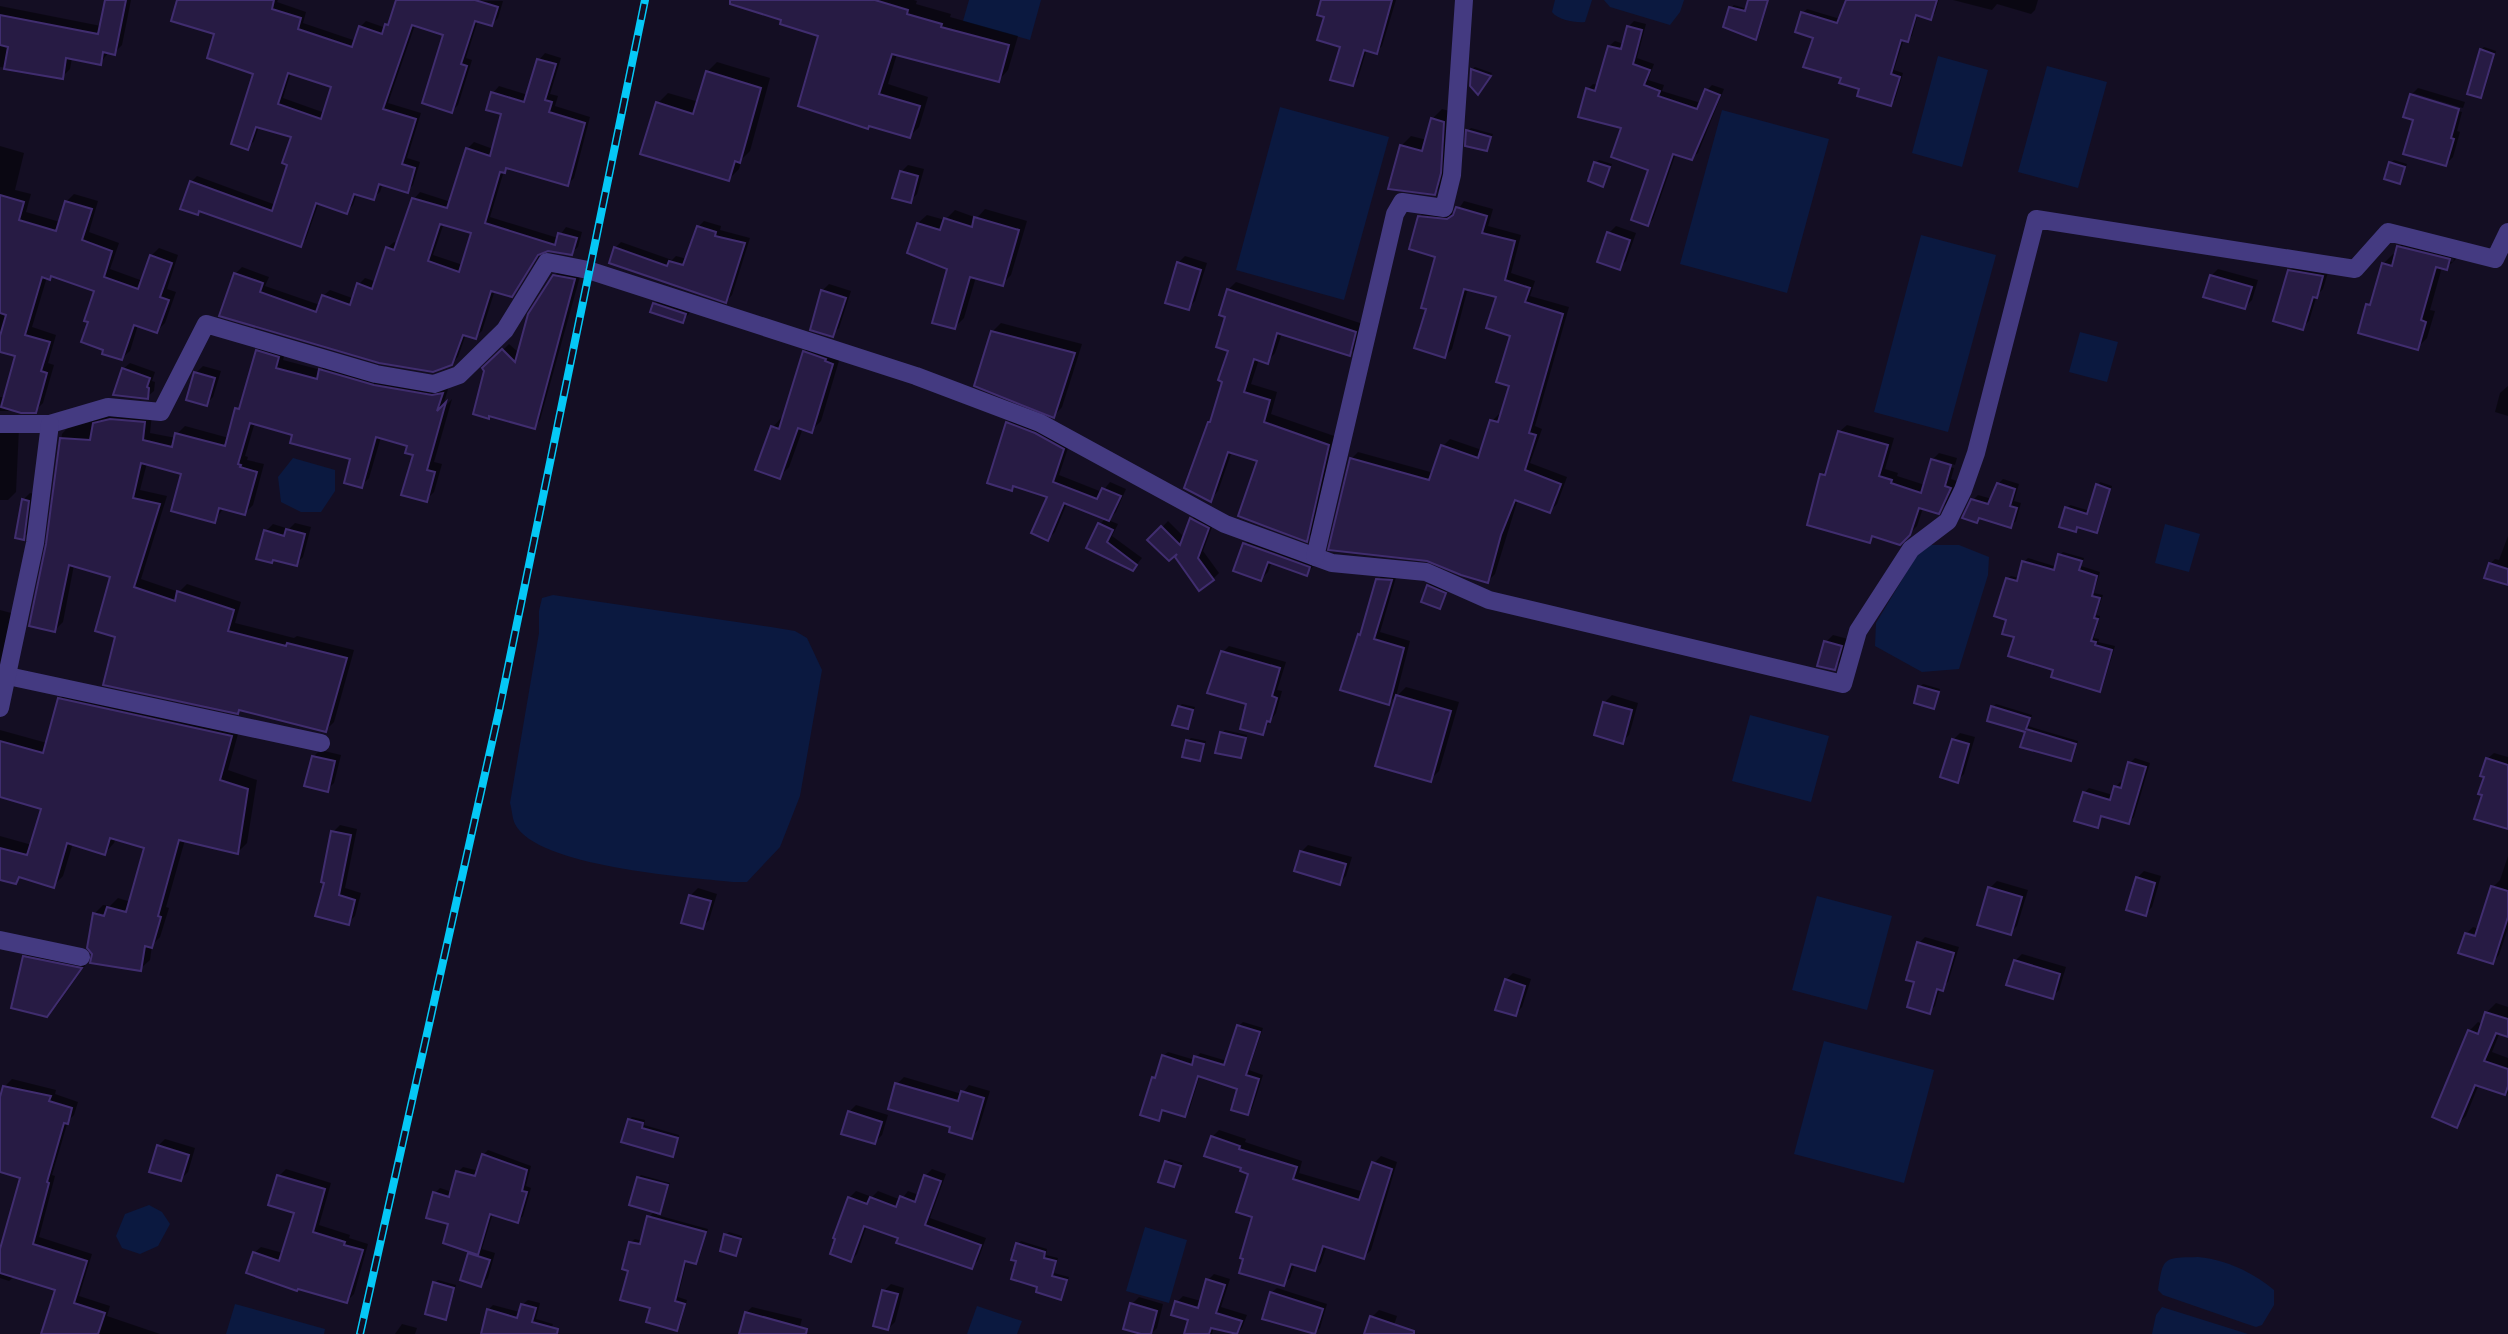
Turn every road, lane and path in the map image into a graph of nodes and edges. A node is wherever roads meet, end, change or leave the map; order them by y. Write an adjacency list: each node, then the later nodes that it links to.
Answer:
1 (1464, 0): 5 (street)
2 (2508, 232): 5 (street)
3 (0, 424): 4 (street)
4 (50, 424): 5 (street); 6 (street)
5 (1315, 557)
6 (8, 676): 7 (street); 8 (street)
7 (0, 708)
8 (321, 743)
9 (0, 940): 10 (street)
10 (80, 957)

